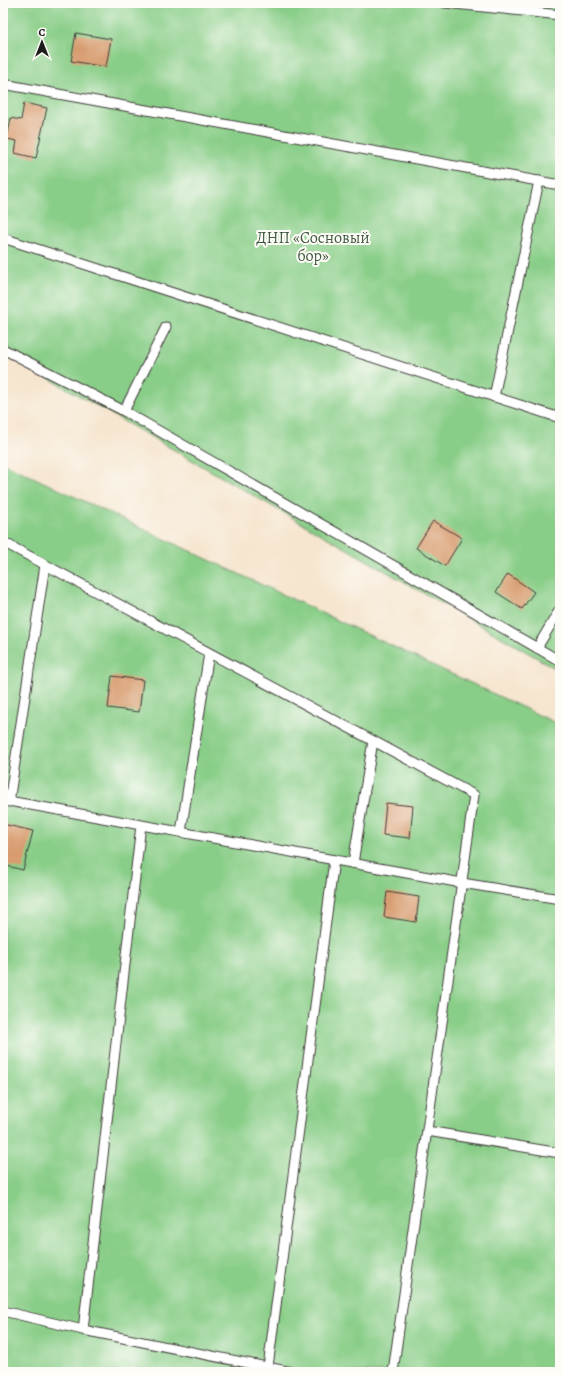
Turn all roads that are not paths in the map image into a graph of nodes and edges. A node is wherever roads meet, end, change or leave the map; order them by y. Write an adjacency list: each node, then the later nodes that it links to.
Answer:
1 (445, 3): 2 (lane)
2 (560, 14)
3 (3, 84): 4 (lane)
4 (539, 181): 5 (lane); 9 (lane)
5 (560, 185)
6 (3, 238): 9 (lane)
7 (166, 327): 10 (lane)
8 (3, 349): 10 (lane)
9 (494, 397): 11 (lane)
10 (124, 411): 15 (lane)
11 (560, 418)
12 (3, 542): 13 (lane)
13 (45, 565): 16 (lane); 19 (lane)
14 (560, 609): 15 (lane)
15 (537, 648): 17 (lane)
16 (209, 653): 18 (lane); 21 (lane)
17 (560, 660)
18 (373, 740): 23 (lane); 24 (lane)
19 (6, 801): 20 (lane)
20 (141, 825): 21 (lane); 29 (lane)
21 (180, 832): 22 (lane)
22 (334, 860): 23 (lane); 30 (lane)
23 (353, 864): 24 (lane)
24 (462, 883): 25 (lane); 26 (lane)
25 (560, 899)
26 (427, 1131): 27 (lane); 32 (lane)
27 (560, 1153)
28 (3, 1311): 29 (lane)
29 (83, 1330): 30 (lane)
30 (268, 1367): 31 (lane)
31 (292, 1372)
32 (393, 1372)

